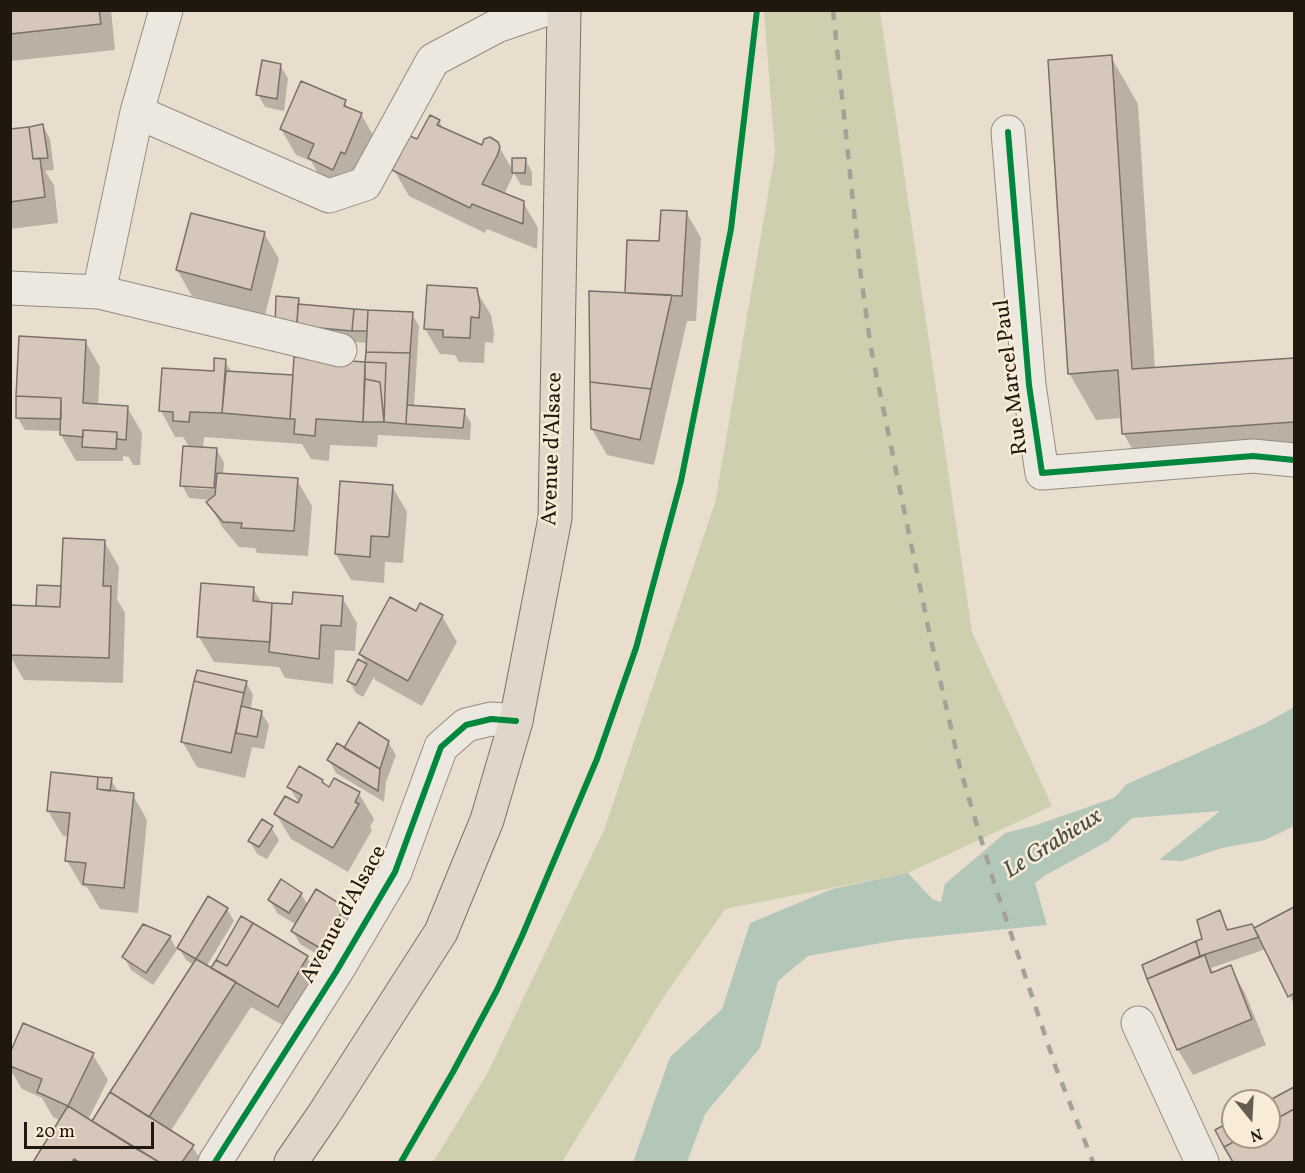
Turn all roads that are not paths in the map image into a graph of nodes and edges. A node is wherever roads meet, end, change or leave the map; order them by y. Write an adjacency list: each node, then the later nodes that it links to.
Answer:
1 (166, 10): 4 (street)
2 (544, 10): 4 (street)
3 (564, 10): 10 (main road, Avenue d'Alsace)
4 (137, 112): 7 (street)
5 (1008, 132): 9 (street, Rue Marcel Paul)
6 (10, 288): 7 (street)
7 (99, 292): 8 (street)
8 (340, 350)
9 (1294, 460)
10 (516, 721): 12 (street, Avenue d'Alsace); 13 (main road)
11 (1138, 1023): 14 (street)
12 (215, 1162)
13 (291, 1162)
14 (1202, 1162)

